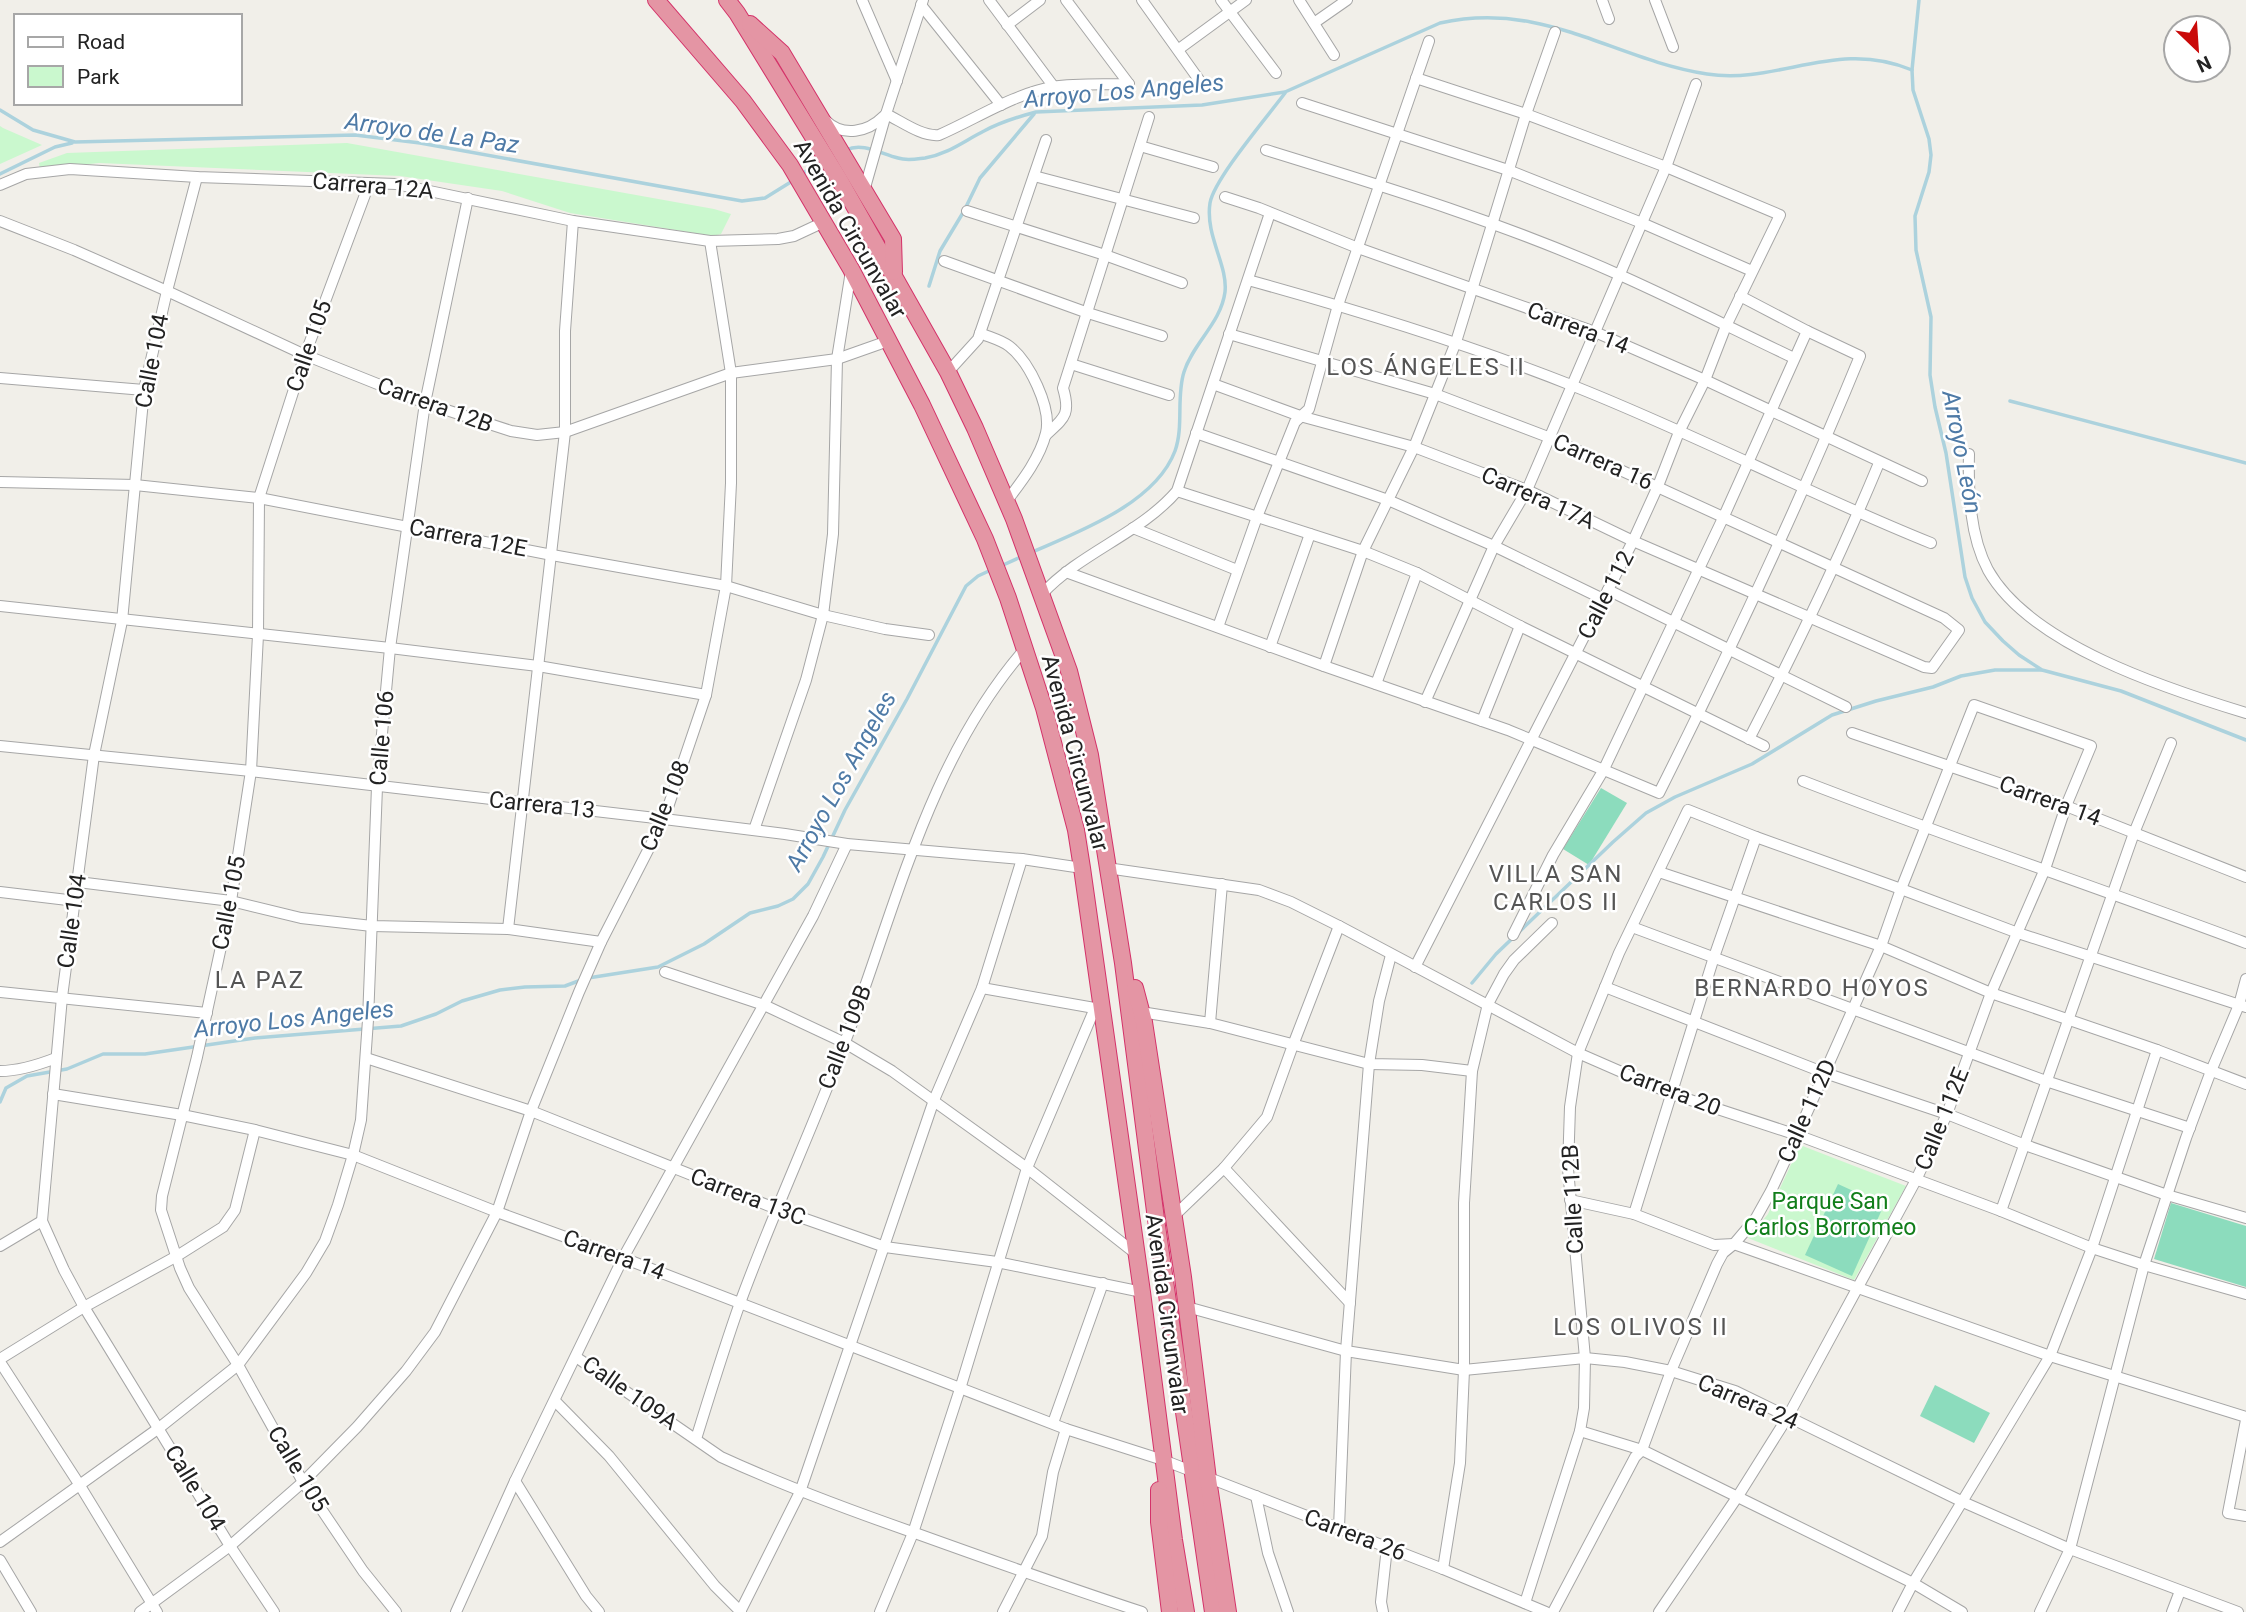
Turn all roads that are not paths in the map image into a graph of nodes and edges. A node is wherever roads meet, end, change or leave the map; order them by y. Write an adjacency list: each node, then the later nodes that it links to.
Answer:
1 (656, 0): 59 (highway, Avenida Circunvalar)
2 (862, 0): 26 (street)
3 (989, 0): 18 (street)
4 (1041, 0): 18 (street)
5 (1066, 0): 29 (street)
6 (1142, 0): 22 (street)
7 (1221, 0): 15 (street)
8 (1246, 0): 15 (street)
9 (1299, 0): 17 (street)
10 (1347, 0): 17 (street)
11 (1602, 0): 16 (street)
12 (1655, 0): 21 (street)
13 (922, 3): 26 (street); 31 (street)
14 (732, 6): 32 (highway); 38 (highway, Avenida Circunvalar)
15 (1230, 11): 22 (street); 24 (street)
16 (1609, 19)
17 (1314, 23): 23 (street)
18 (1007, 25): 29 (street)
19 (1555, 32): 34 (street)
20 (1429, 41): 25 (street)
21 (1673, 47)
22 (1179, 49): 27 (street)
23 (1334, 55)
24 (1276, 73)
25 (1416, 78): 34 (street); 36 (street)
26 (897, 81): 33 (street)
27 (1202, 83)
28 (1696, 84): 42 (street)
29 (1054, 87): 31 (street)
30 (1302, 103): 36 (street)
31 (1001, 105): 33 (street)
32 (818, 113): 33 (street); 38 (highway)
33 (886, 114): 50 (street)
34 (1525, 114): 42 (street); 43 (street)
35 (1149, 117): 39 (street)
36 (1397, 134): 43 (street); 49 (street)
37 (1046, 140): 45 (street)
38 (827, 143): 44 (highway, Avenida Circunvalar)
39 (1140, 146): 41 (street); 53 (street)
40 (1266, 150): 49 (street)
41 (1213, 167)
42 (1666, 167): 60 (street); 68 (street, Calle 112)
43 (1508, 170): 60 (street); 61 (street)
44 (845, 174): 50 (highway); 69 (highway, Avenida Circunvalar)
45 (1034, 176): 53 (street); 62 (street)
46 (197, 177): 47 (street, Carrera 12A); 48 (street, Carrera 12A); 75 (street, Calle 104)
47 (369, 184): 52 (street, Carrera 12A); 87 (street, Calle 105)
48 (0, 185)
49 (1379, 185): 61 (street); 64 (street)
50 (864, 191): 69 (highway)
51 (1225, 197): 55 (street, Carrera 14)
52 (468, 198): 58 (street, Carrera 12A); 103 (street, Calle 106)
53 (1124, 200): 56 (street); 65 (street)
54 (967, 211): 62 (street)
55 (1270, 213): 64 (street, Carrera 14); 72 (street)
56 (1194, 218)
57 (0, 221): 75 (street, Carrera 12B)
58 (573, 221): 63 (street, Carrera 12A); 106 (street)
59 (824, 222): 63 (street, Carrera 12A); 67 (highway, Avenida Circunvalar)
60 (1642, 223): 68 (street); 70 (street)
61 (1492, 224): 70 (street); 74 (street)
62 (1016, 227): 65 (street); 71 (street)
63 (710, 241): 93 (street, Calle 108)
64 (1358, 248): 74 (street, Carrera 14); 77 (street)
65 (1105, 254): 73 (street); 78 (street)
66 (944, 261): 71 (street)
67 (851, 269): 85 (highway, Avenida Circunvalar); 89 (street)
68 (1752, 271): 76 (street, Calle 112)
69 (894, 274): 92 (highway, Avenida Circunvalar)
70 (1620, 275): 79 (street); 81 (street)
71 (997, 280): 78 (street); 82 (street)
72 (1248, 281): 77 (street); 83 (street)
73 (1182, 283)
74 (1471, 289): 81 (street, Carrera 14); 86 (street)
75 (167, 291): 87 (street, Carrera 12B); 100 (street, Calle 104)
76 (1740, 296): 79 (street, Calle 112); 80 (street)
77 (1338, 304): 86 (street); 90 (street)
78 (1088, 313): 84 (street); 91 (street)
79 (1726, 326): 88 (street); 95 (street, Calle 112)
80 (1807, 331): 88 (street); 110 (street)
81 (1595, 332): 95 (street, Carrera 14); 97 (street)
82 (980, 333): 92 (street); 98 (street)
83 (1229, 334): 90 (street, Carrera 16); 96 (street)
84 (1162, 336)
85 (888, 341): 89 (street, Carrera 12B); 160 (highway, Avenida Circunvalar)
86 (1456, 342): 97 (street); 101 (street)
87 (304, 355): 103 (street, Carrera 12B); 124 (street, Calle 105)
88 (1794, 358): 104 (street)
89 (837, 359): 93 (street, Carrera 12B); 150 (street)
90 (1323, 360): 101 (street, Carrera 16); 105 (street)
91 (1071, 364): 99 (street); 102 (street)
92 (948, 372): 126 (highway, Avenida Circunvalar)
93 (731, 373): 106 (street, Carrera 12B); 145 (street, Calle 108)
94 (0, 378): 100 (street)
95 (1705, 380): 104 (street, Carrera 14); 107 (street, Calle 112)
96 (1213, 384): 105 (street, Carrera 17A); 108 (street)
97 (1572, 385): 107 (street); 111 (street)
98 (1039, 388): 99 (street); 109 (street)
99 (1063, 388): 109 (street)
100 (144, 390): 119 (street, Calle 104)
101 (1435, 394): 111 (street, Carrera 16); 112 (street)
102 (1169, 395)
103 (425, 403): 106 (street, Carrera 12B); 130 (street, Calle 106)
104 (1771, 410): 110 (street, Carrera 14); 114 (street)
105 (1300, 416): 112 (street, Carrera 17A); 116 (street)
106 (565, 432): 138 (street)
107 (1679, 432): 114 (street); 120 (street, Calle 112)
108 (1196, 433): 116 (street); 123 (street)
109 (1046, 435): 126 (street)
110 (1827, 437): 115 (street, Carrera 14); 121 (street)
111 (1548, 438): 120 (street, Carrera 16); 122 (street)
112 (1414, 447): 122 (street, Carrera 17A); 125 (street)
113 (1969, 454): 173 (street)
114 (1748, 462): 121 (street); 128 (street)
115 (1879, 463): 117 (street, Carrera 14); 127 (street)
116 (1279, 464): 125 (street); 129 (street)
117 (1922, 481)
118 (0, 482): 119 (street, Carrera 12E)
119 (135, 485): 124 (street, Carrera 12E); 152 (street, Calle 104)
120 (1658, 486): 128 (street, Carrera 16); 133 (street, Calle 112)
121 (1804, 489): 127 (street); 134 (street)
122 (1527, 490): 133 (street, Carrera 17A); 136 (street)
123 (1177, 491): 129 (street); 131 (street)
124 (259, 498): 130 (street, Carrera 12E); 156 (street, Calle 105)
125 (1388, 500): 136 (street); 137 (street)
126 (1006, 502): 144 (highway, Avenida Circunvalar)
127 (1858, 514): 135 (street); 139 (street)
128 (1724, 516): 134 (street, Carrera 16); 141 (street)
129 (1257, 517): 132 (street); 140 (street)
130 (409, 526): 138 (street, Carrera 12E); 159 (street, Calle 106)
131 (1133, 528): 140 (street); 143 (street)
132 (1310, 534): 137 (street); 158 (street)
133 (1633, 541): 141 (street, Carrera 17A); 147 (street, Calle 112)
134 (1781, 543): 139 (street, Carrera 16); 146 (street)
135 (1931, 543)
136 (1494, 547): 147 (street); 148 (street)
137 (1363, 551): 142 (street); 164 (street)
138 (552, 555): 145 (street, Carrera 12E); 163 (street)
139 (1833, 568): 151 (street); 165 (street, Carrera 16)
140 (1237, 570): 155 (street)
141 (1698, 570): 146 (street, Carrera 17A); 153 (street)
142 (1417, 573): 148 (street); 167 (street)
143 (1063, 574): 144 (street); 144 (street); 155 (street)
144 (1038, 582): 199 (highway, Avenida Circunvalar)
145 (726, 586): 150 (street, Carrera 12E); 169 (street, Calle 108)
146 (1757, 594): 151 (street, Carrera 17A); 161 (street)
147 (1605, 595): 153 (street); 162 (street, Calle 112)
148 (1469, 600): 154 (street); 170 (street)
149 (0, 606): 152 (street)
150 (823, 615): 157 (street, Carrera 12E); 192 (street)
151 (1809, 618): 165 (street, Carrera 17A); 166 (street)
152 (122, 621): 156 (street); 182 (street, Calle 104)
153 (1673, 624): 161 (street); 168 (street)
154 (1520, 626): 162 (street); 175 (street)
155 (1218, 627): 158 (street)
156 (258, 635): 159 (street); 184 (street, Calle 105)
157 (929, 635)
158 (1270, 647): 164 (street)
159 (390, 648): 163 (street); 187 (street, Calle 106)
160 (1024, 650): 196 (street, Calle 109B); 198 (highway, Avenida Circunvalar)
161 (1731, 650): 166 (street); 174 (street)
162 (1577, 653): 168 (street); 178 (street, Calle 112)
163 (538, 666): 169 (street); 188 (street)
164 (1324, 666): 167 (street)
165 (1932, 668)
166 (1782, 675): 172 (street); 177 (street)
167 (1376, 684): 170 (street)
168 (1642, 686): 174 (street); 185 (street)
169 (706, 695): 190 (street, Calle 108)
170 (1425, 702): 175 (street)
171 (1974, 705): 183 (street, Calle 112D); 189 (street, Calle 112E)
172 (1846, 707)
173 (2246, 713)
174 (1699, 714): 177 (street); 185 (street)
175 (1482, 721): 178 (street)
176 (1852, 733): 183 (street, Carrera 14)
177 (1749, 738): 181 (street)
178 (1532, 739): 185 (street); 225 (street, Calle 112)
179 (2171, 743): 193 (street)
180 (0, 746): 182 (street, Carrera 13)
181 (1764, 746)
182 (94, 755): 184 (street, Carrera 13); 203 (street, Calle 104)
183 (1950, 765): 189 (street, Carrera 14); 191 (street, Calle 112D)
184 (251, 771): 187 (street, Carrera 13); 210 (street, Calle 105)
185 (1603, 771): 217 (street)
186 (1803, 782): 191 (street)
187 (377, 787): 188 (street, Carrera 13); 212 (street, Calle 106)
188 (522, 803): 190 (street, Carrera 13); 215 (street)
189 (2066, 806): 193 (street, Carrera 14); 200 (street, Calle 112E)
190 (664, 818): 192 (street, Carrera 13); 218 (street, Calle 108)
191 (1924, 828): 200 (street); 205 (street, Calle 112D)
192 (754, 830): 195 (street, Carrera 13)
193 (2134, 833): 202 (street, Carrera 14); 207 (street)
194 (1756, 837): 201 (street, Calle 112B); 205 (street); 208 (street)
195 (843, 844): 196 (street, Carrera 13); 234 (street, Calle 109A)
196 (912, 850): 197 (street, Carrera 13); 243 (street, Calle 109B)
197 (1022, 859): 198 (street, Carrera 13); 229 (street)
198 (1083, 868): 236 (highway, Avenida Circunvalar)
199 (1107, 868): 204 (street, Carrera 20); 224 (highway, Avenida Circunvalar)
200 (2045, 869): 207 (street); 216 (street, Calle 112E)
201 (1659, 872): 208 (street); 214 (street, Calle 112B)
202 (2246, 877)
203 (78, 882): 209 (street, Calle 104); 210 (street)
204 (1222, 884): 213 (street, Carrera 20); 242 (street)
205 (1901, 889): 216 (street); 220 (street, Calle 112D)
206 (0, 892): 209 (street)
207 (2113, 894): 219 (street); 223 (street)
208 (1734, 897): 220 (street); 222 (street)
209 (76, 901): 232 (street, Calle 104)
210 (231, 901): 212 (street); 239 (street, Calle 105)
211 (1552, 923): 233 (street)
212 (372, 926): 215 (street); 248 (street, Calle 106)
213 (1339, 926): 221 (street, Carrera 20); 244 (street)
214 (1632, 927): 222 (street); 228 (street, Calle 112B)
215 (509, 929): 218 (street)
216 (2018, 933): 223 (street); 231 (street, Calle 112E)
217 (1513, 935)
218 (601, 942): 260 (street, Calle 108)
219 (2246, 943)
220 (1881, 946): 231 (street); 237 (street, Calle 112D)
221 (1391, 955): 225 (street, Carrera 20); 250 (street)
222 (1714, 957): 237 (street); 241 (street)
223 (2090, 957): 235 (street); 240 (street)
224 (1123, 963): 238 (highway); 321 (highway, Avenida Circunvalar)
225 (1415, 967): 233 (street, Carrera 20)
226 (665, 972): 234 (street)
227 (2246, 979): 235 (street)
228 (1605, 987): 241 (street); 247 (street, Calle 112B)
229 (982, 988): 236 (street); 259 (street)
230 (0, 992): 232 (street)
231 (1991, 993): 240 (street); 246 (street, Calle 112E)
232 (62, 997): 239 (street); 249 (street, Calle 104)
233 (1488, 1004): 247 (street, Carrera 20); 252 (street)
234 (764, 1005): 243 (street); 269 (street, Calle 109A)
235 (2242, 1006): 253 (street)
236 (1099, 1009): 270 (street); 287 (highway, Avenida Circunvalar)
237 (1853, 1010): 246 (street); 254 (street, Calle 112D)
238 (1141, 1012): 242 (street); 280 (highway)
239 (207, 1013): 263 (street, Calle 105)
240 (2068, 1019): 245 (street); 255 (street)
241 (1695, 1021): 254 (street); 258 (street)
242 (1210, 1023): 244 (street)
243 (845, 1042): 259 (street); 276 (street, Calle 109B)
244 (1293, 1045): 250 (street); 271 (street)
245 (2157, 1050): 253 (street); 261 (street)
246 (1969, 1052): 255 (street); 262 (street, Calle 112E)
247 (1578, 1053): 258 (street, Carrera 20); 275 (street, Calle 112B)
248 (366, 1058): 260 (street, Carrera 13C); 268 (street, Calle 106)
249 (56, 1060): 251 (street); 257 (street, Calle 104)
250 (1369, 1064): 252 (street); 297 (street)
251 (0, 1071)
252 (1472, 1071): 307 (street)
253 (2211, 1071): 256 (street); 264 (street)
254 (1825, 1073): 262 (street); 266 (street, Calle 112D)
255 (2046, 1081): 261 (street); 267 (street)
256 (2246, 1084)
257 (53, 1094): 263 (street, Carrera 14); 282 (street, Calle 104)
258 (1672, 1094): 266 (street, Carrera 20); 279 (street)
259 (934, 1100): 270 (street); 285 (street)
260 (531, 1111): 269 (street, Carrera 13C); 278 (street, Calle 108)
261 (2138, 1111): 264 (street); 272 (street)
262 (1947, 1114): 267 (street); 273 (street, Calle 112E)
263 (182, 1115): 265 (street, Carrera 14); 288 (street, Calle 105)
264 (2190, 1128): 274 (street)
265 (255, 1130): 268 (street, Carrera 14); 288 (street)
266 (1797, 1135): 273 (street, Carrera 20); 283 (street, Calle 112D)
267 (2025, 1145): 272 (street); 277 (street)
268 (353, 1155): 278 (street, Carrera 14); 306 (street, Calle 106)
269 (673, 1168): 276 (street, Carrera 13C); 289 (street, Calle 109A)
270 (1027, 1168): 287 (street); 290 (street)
271 (1224, 1168): 280 (street); 297 (street)
272 (2117, 1175): 274 (street); 286 (street)
273 (1916, 1180): 277 (street, Carrera 20); 293 (street, Calle 112E)
274 (2167, 1195): 281 (street); 291 (street)
275 (1570, 1200): 279 (street); 304 (street, Calle 112B)
276 (777, 1209): 285 (street, Carrera 13C); 296 (street, Calle 109B)
277 (2001, 1211): 286 (street, Carrera 20)
278 (497, 1212): 289 (street, Carrera 14); 323 (street, Calle 108)
279 (1634, 1214): 283 (street)
280 (1174, 1216): 299 (highway)
281 (2246, 1218)
282 (42, 1220): 284 (street); 298 (street, Calle 104)
283 (1734, 1244): 293 (street); 308 (street, Calle 112D)
284 (0, 1246)
285 (885, 1247): 290 (street, Carrera 13C); 300 (street)
286 (2092, 1248): 291 (street, Carrera 20); 302 (street)
287 (1135, 1253): 294 (highway, Avenida Circunvalar)
288 (177, 1256): 298 (street); 306 (street, Calle 105)
289 (624, 1258): 296 (street, Carrera 14); 303 (street, Calle 109A)
290 (997, 1262): 292 (street, Carrera 13C); 310 (street)
291 (2144, 1265): 295 (street, Carrera 20); 309 (street)
292 (1103, 1283): 294 (street, Carrera 13C); 314 (street)
293 (1857, 1289): 302 (street); 312 (street, Calle 112E)
294 (1142, 1292): 320 (highway, Avenida Circunvalar)
295 (2246, 1294)
296 (740, 1303): 300 (street, Carrera 14); 318 (street, Calle 109B)
297 (1350, 1303): 301 (street)
298 (84, 1307): 305 (street); 315 (street, Calle 104)
299 (1187, 1307): 301 (street, Carrera 24); 321 (highway)
300 (851, 1346): 310 (street, Carrera 14); 325 (street)
301 (1346, 1351): 307 (street, Carrera 24); 330 (street)
302 (2050, 1356): 309 (street); 328 (street)
303 (576, 1357): 311 (street); 318 (street, Calle 109A)
304 (1585, 1358): 307 (street, Carrera 24); 308 (street, Carrera 24); 317 (street, Calle 112B)
305 (0, 1360): 324 (street)
306 (238, 1366): 315 (street, Calle 106); 323 (street, Calle 105)
307 (1464, 1370): 337 (street)
308 (1671, 1371): 312 (street, Carrera 24); 319 (street, Calle 112D)
309 (2114, 1377): 313 (street); 335 (street)
310 (960, 1389): 314 (street, Carrera 14); 331 (street)
311 (555, 1401): 322 (street); 349 (street)
312 (1787, 1418): 327 (street, Calle 112E); 328 (street, Carrera 24)
313 (2246, 1418): 329 (street)
314 (1053, 1423): 316 (street, Carrera 14)
315 (159, 1428): 324 (street, Calle 106); 333 (street, Calle 104)
316 (1066, 1429): 320 (street, Carrera 14); 338 (street)
317 (1580, 1431): 319 (street); 341 (street, Calle 112B)
318 (696, 1439): 325 (street, Calle 109A)
319 (1642, 1450): 327 (street); 360 (street, Calle 112D)
320 (1163, 1460): 321 (street, Carrera 26); 353 (highway); 354 (highway, Avenida Circunvalar)
321 (1201, 1476): 326 (street, Carrera 26); 355 (highway, Avenida Circunvalar); 356 (highway)
322 (515, 1481): 347 (street); 348 (street)
323 (303, 1482): 333 (street, Calle 108); 346 (street, Calle 105)
324 (79, 1484): 332 (street, Calle 106); 342 (street)
325 (800, 1492): 331 (street, Calle 109A); 349 (street)
326 (1256, 1496): 330 (street, Carrera 26); 357 (street)
327 (1738, 1496): 339 (street); 361 (street, Calle 112E)
328 (1964, 1502): 335 (street, Carrera 24); 339 (street)
329 (2246, 1516)
330 (1339, 1528): 334 (street, Carrera 26)
331 (913, 1533): 338 (street, Calle 109A); 350 (street)
332 (0, 1542)
333 (230, 1546): 342 (street, Calle 108); 345 (street, Calle 104)
334 (1387, 1547): 337 (street, Carrera 26); 358 (street)
335 (2070, 1549): 340 (street, Carrera 24); 364 (street)
336 (0, 1560): 343 (street)
337 (1443, 1569): 341 (street, Carrera 26)
338 (1025, 1573): 351 (street); 352 (street, Calle 109A)
339 (1913, 1583): 362 (street); 363 (street)
340 (2180, 1591): 365 (street); 366 (street, Carrera 24)
341 (1525, 1603): 359 (street, Carrera 26)
342 (154, 1608): 344 (street, Calle 108)
343 (32, 1612)
344 (140, 1612)
345 (274, 1612)
346 (396, 1612)
347 (456, 1612)
348 (599, 1612)
349 (741, 1612)
350 (880, 1612)
351 (1003, 1612)
352 (1140, 1612)
353 (1170, 1612)
354 (1186, 1612)
355 (1213, 1612)
356 (1227, 1612)
357 (1288, 1612)
358 (1383, 1612)
359 (1546, 1612)
360 (1553, 1612)
361 (1659, 1612)
362 (1898, 1612)
363 (1962, 1612)
364 (2040, 1612)
365 (2172, 1612)
366 (2238, 1612)

